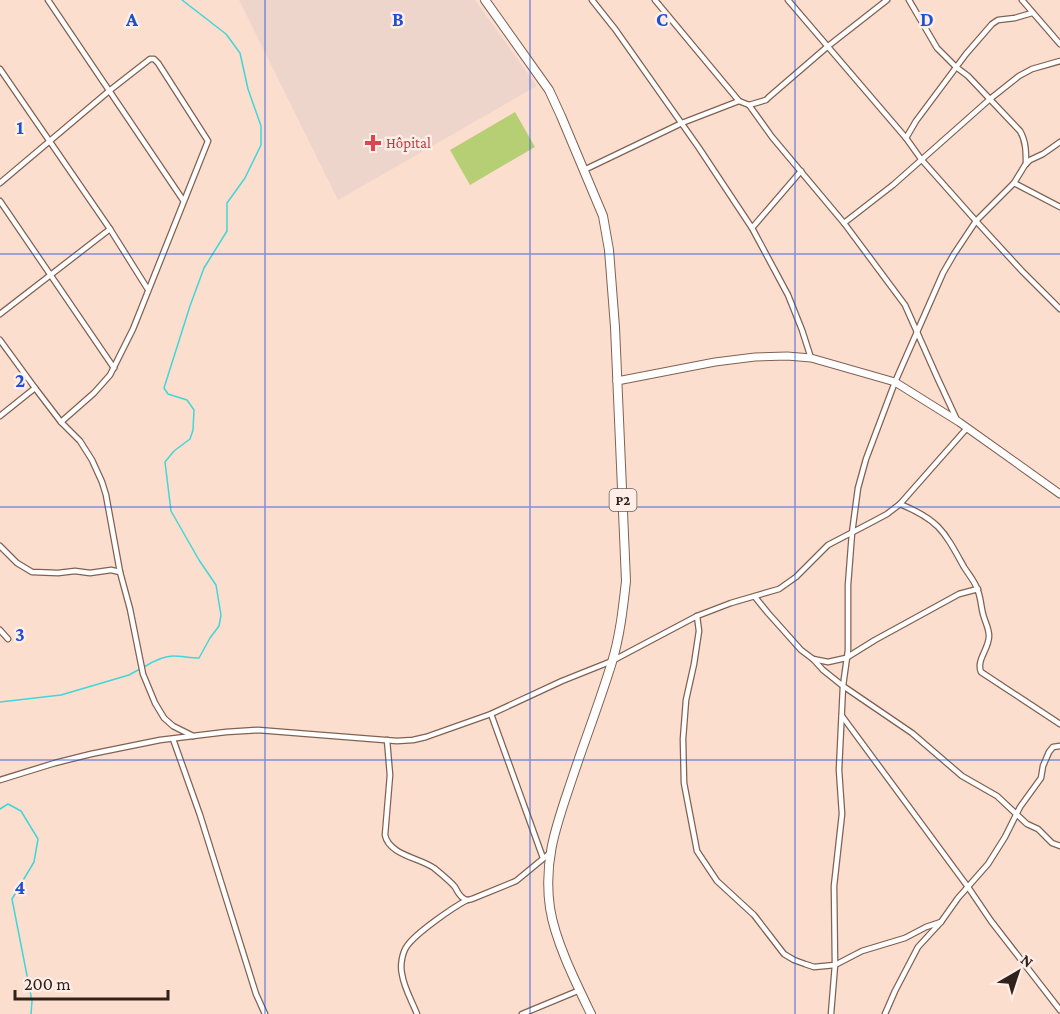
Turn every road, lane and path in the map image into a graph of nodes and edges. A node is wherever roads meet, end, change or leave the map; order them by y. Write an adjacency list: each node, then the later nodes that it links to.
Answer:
1 (48, 0): 15 (street)
2 (485, 0): 25 (main road, P2)
3 (592, 0): 19 (street)
4 (656, 0): 17 (street)
5 (788, 0): 11 (street)
6 (887, 0): 11 (street)
7 (909, 0): 13 (street)
8 (1022, 0): 9 (street)
9 (1032, 13): 10 (street); 13 (street)
10 (1060, 44)
11 (827, 47): 18 (street); 20 (street)
12 (1060, 61): 16 (street)
13 (956, 67): 16 (street); 20 (street)
14 (0, 69): 21 (street)
15 (109, 91): 21 (street); 29 (street); 29 (street)
16 (990, 99): 23 (street); 24 (street)
17 (739, 101): 18 (street); 19 (street)
18 (749, 105): 26 (street)
19 (682, 123): 25 (street); 34 (street)
20 (906, 138): 23 (street)
21 (50, 142): 27 (street); 35 (street)
22 (1060, 142): 24 (street)
23 (921, 159): 32 (street); 33 (street)
24 (1025, 165): 28 (street)
25 (584, 170): 44 (main road, P2)
26 (801, 171): 33 (street); 34 (street)
27 (0, 183)
28 (1014, 183): 31 (street); 32 (street)
29 (183, 200): 37 (street)
30 (0, 201): 36 (street)
31 (1060, 207)
32 (976, 221): 38 (street); 40 (street)
33 (844, 223): 40 (street)
34 (752, 228): 42 (street)
35 (110, 229): 36 (street); 37 (street)
36 (50, 276): 39 (street); 43 (street)
37 (148, 289): 43 (street)
38 (1060, 309)
39 (0, 314)
40 (917, 333): 45 (street); 49 (street)
41 (0, 340): 46 (street)
42 (811, 358): 44 (main road); 45 (main road)
43 (114, 368): 48 (street)
44 (617, 381): 63 (main road, P2)
45 (895, 382): 49 (main road); 53 (street)
46 (35, 388): 47 (street); 48 (street)
47 (0, 416)
48 (62, 422): 55 (street)
49 (958, 422): 50 (main road)
50 (967, 428): 51 (main road); 52 (street)
51 (1060, 494)
52 (900, 504): 53 (street); 56 (street)
53 (852, 533): 57 (street); 61 (street)
54 (0, 546): 55 (street)
55 (120, 572): 68 (street)
56 (978, 589): 61 (street); 67 (street)
57 (755, 597): 58 (street); 62 (street)
58 (698, 616): 63 (street); 79 (street)
59 (0, 630): 60 (street)
60 (8, 639)
61 (846, 658): 62 (street); 64 (street)
62 (813, 659): 64 (street)
63 (612, 661): 65 (street); 75 (main road, P2)
64 (843, 686): 66 (street); 73 (street)
65 (491, 714): 70 (street); 75 (street)
66 (842, 716): 76 (street); 79 (street)
67 (1060, 724)
68 (193, 736): 69 (street); 70 (street)
69 (173, 739): 72 (street); 82 (street)
70 (387, 740): 77 (street)
71 (1060, 746): 73 (street)
72 (0, 780)
73 (1017, 813): 74 (street); 76 (street)
74 (1060, 846)
75 (547, 855): 77 (street); 80 (main road, P2)
76 (968, 887): 78 (street); 81 (street)
77 (467, 900): 83 (street)
78 (941, 922): 79 (street); 87 (street)
79 (835, 965): 86 (street)
80 (580, 990): 84 (street); 85 (main road, P2)
81 (1060, 1010)
82 (265, 1014)
83 (417, 1014)
84 (522, 1014)
85 (591, 1014)
86 (831, 1014)
87 (885, 1014)

